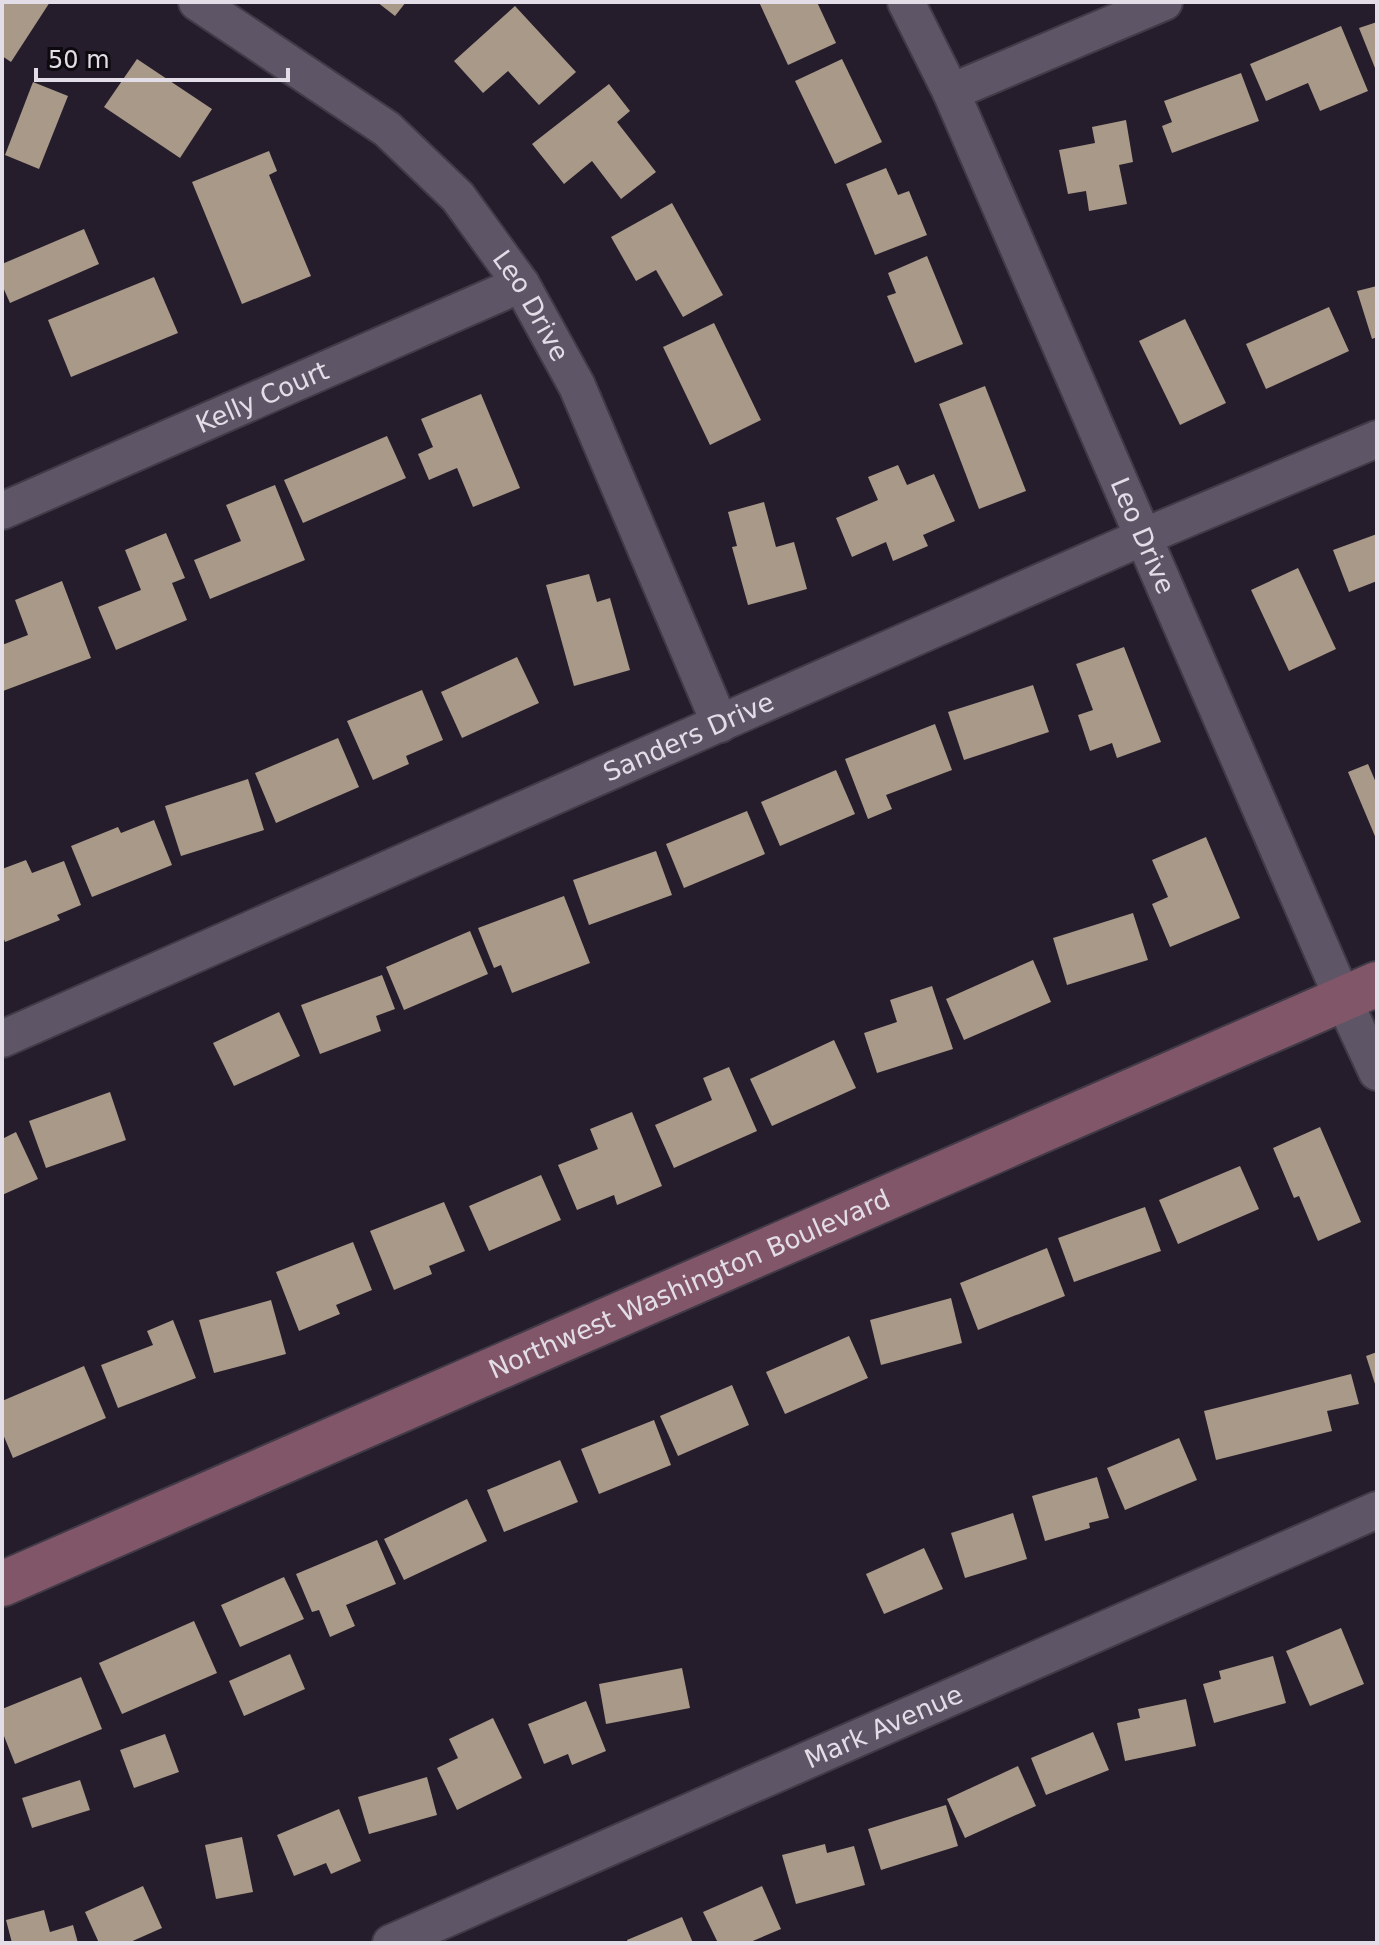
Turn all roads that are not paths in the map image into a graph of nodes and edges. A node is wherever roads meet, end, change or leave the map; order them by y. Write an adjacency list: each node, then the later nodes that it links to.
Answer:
1 (197, 2): 5 (street, Leo Drive)
2 (906, 2): 4 (street, Leo Drive)
3 (1164, 2): 4 (street)
4 (951, 92): 8 (street, Leo Drive)
5 (521, 284): 7 (street, Kelly Court); 9 (street, Leo Drive)
6 (1377, 439): 8 (street, Sanders Drive)
7 (2, 511)
8 (1143, 537): 9 (street, Sanders Drive); 10 (street, Leo Drive)
9 (720, 724): 11 (street, Sanders Drive)
10 (1360, 992): 12 (street, Leo Drive); 14 (main road, Northwest Washington Boulevard)
11 (2, 1039)
12 (1377, 1072)
13 (1377, 1510): 15 (street, Mark Avenue)
14 (2, 1584)
15 (391, 1943)

